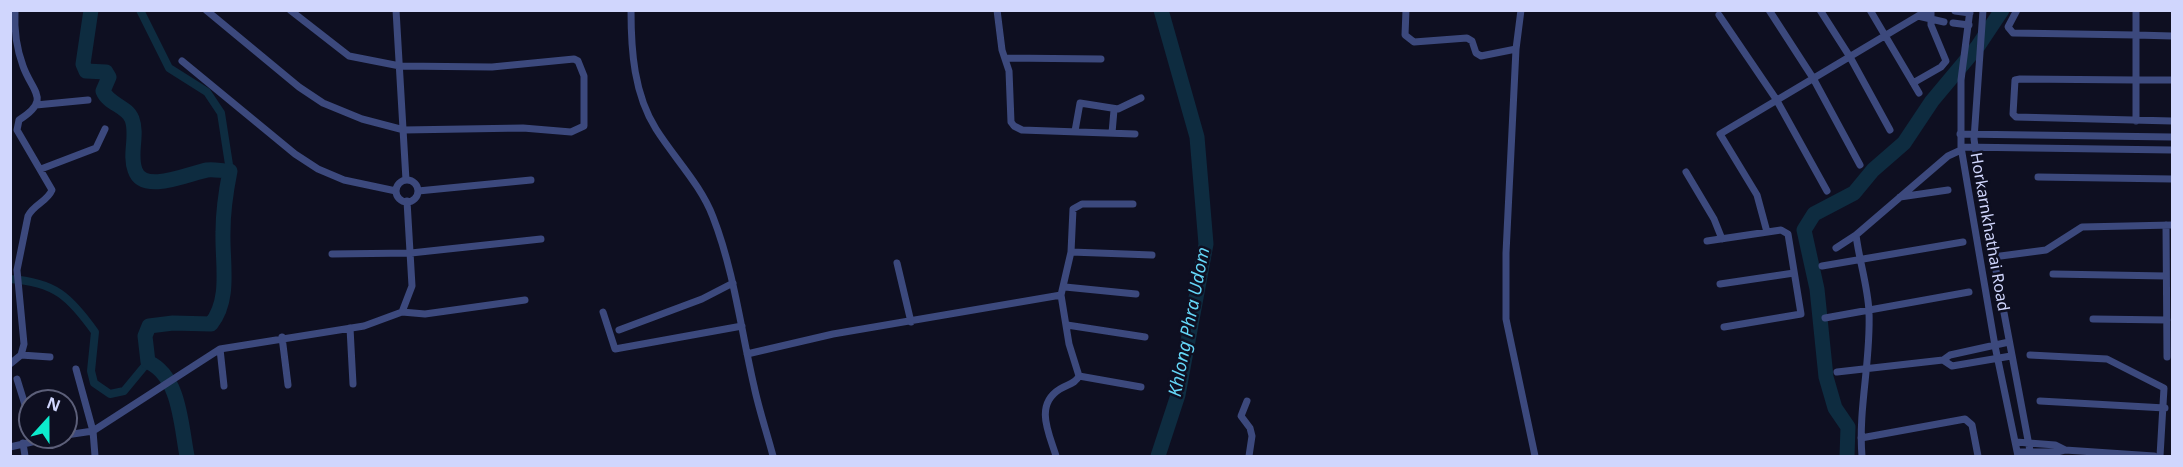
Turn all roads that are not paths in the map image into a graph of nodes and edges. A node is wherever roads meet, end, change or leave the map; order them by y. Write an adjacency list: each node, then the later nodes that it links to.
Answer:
1 (15, 10): 43 (street)
2 (206, 10): 48 (street)
3 (290, 10): 34 (street)
4 (396, 10): 34 (street)
5 (631, 10): 94 (street)
6 (997, 10): 31 (street)
7 (1406, 10): 28 (street)
8 (1521, 10): 28 (street)
9 (1769, 10): 35 (street)
10 (1820, 10): 30 (street)
11 (1870, 10): 24 (street)
12 (1930, 10): 19 (street); 20 (street)
13 (2017, 10): 25 (street)
14 (2136, 10): 25 (street)
15 (1954, 11): 16 (street)
16 (1970, 12): 23 (street, Horkarnkhathai Road)
17 (1983, 13): 29 (street)
18 (1719, 15): 41 (street)
19 (1918, 16): 20 (street); 24 (street)
20 (1930, 20): 21 (street); 38 (street)
21 (1944, 22)
22 (1953, 23): 23 (street)
23 (1969, 25): 27 (street, Horkarnkhathai Road)
24 (1885, 34): 30 (street); 38 (street)
25 (2136, 35): 26 (street); 36 (street)
26 (2172, 36)
27 (1966, 44): 29 (street); 53 (street, Horkarnkhathai Road)
28 (1516, 49): 152 (street)
29 (1978, 53): 54 (street)
30 (1850, 57): 35 (street); 49 (street)
31 (1005, 58): 32 (street); 50 (street)
32 (1101, 59)
33 (182, 61): 69 (street)
34 (400, 66): 48 (street); 48 (street)
35 (1813, 78): 41 (street); 61 (street)
36 (2136, 80): 37 (street); 45 (street); 45 (street)
37 (2172, 80)
38 (1913, 83): 39 (street)
39 (1919, 93)
40 (1141, 98): 44 (street)
41 (1776, 99): 71 (street); 76 (street)
42 (88, 100): 43 (street)
43 (36, 105): 62 (street)
44 (1114, 110): 50 (street); 51 (street)
45 (2136, 121): 46 (street)
46 (2172, 121)
47 (105, 129): 62 (street)
48 (404, 130): 66 (street)
49 (1890, 130)
50 (1075, 131): 51 (street)
51 (1112, 133): 52 (street)
52 (1134, 134)
53 (1960, 134): 54 (street); 59 (street, Horkarnkhathai Road)
54 (1974, 134): 55 (street); 57 (street)
55 (2009, 135): 56 (street); 58 (street)
56 (2172, 137)
57 (1975, 146): 58 (street); 59 (street); 87 (street)
58 (2010, 147): 60 (street)
59 (1961, 149): 72 (street); 116 (street, Horkarnkhathai Road)
60 (2172, 150)
61 (1860, 165)
62 (41, 169): 119 (street)
63 (1686, 172): 79 (street)
64 (2038, 177): 65 (street)
65 (2172, 179)
66 (406, 180): 69 (street); 70 (street)
67 (531, 180): 70 (street)
68 (1948, 190): 72 (street)
69 (396, 191): 73 (street)
70 (418, 191): 73 (street)
71 (1827, 191)
72 (1899, 197): 77 (street)
73 (407, 201): 84 (street)
74 (1133, 204): 83 (street)
75 (2169, 225): 87 (street); 93 (street)
76 (1767, 232): 79 (street); 91 (street)
77 (1856, 234): 82 (street); 88 (street)
78 (542, 239): 84 (street)
79 (1722, 239): 80 (street)
80 (1707, 241)
81 (1963, 242): 88 (street)
82 (1836, 248)
83 (1071, 252): 86 (street); 96 (street)
84 (411, 253): 85 (street); 102 (street)
85 (332, 254)
86 (1152, 255)
87 (1994, 257): 115 (street)
88 (1859, 260): 90 (street); 101 (street)
89 (897, 263): 107 (street)
90 (1822, 266)
91 (1794, 273): 95 (street); 110 (street)
92 (2053, 274): 93 (street)
93 (2166, 276): 106 (street)
94 (733, 283): 109 (street); 112 (street)
95 (1720, 284)
96 (1065, 287): 98 (street); 99 (street)
97 (1970, 292): 101 (street)
98 (1136, 294)
99 (1061, 295): 107 (street); 108 (street)
100 (525, 300): 102 (street)
101 (1869, 311): 104 (street); 128 (street)
102 (402, 312): 111 (street)
103 (603, 312): 109 (street)
104 (1825, 318)
105 (2093, 319): 106 (street)
106 (2167, 320): 123 (street)
107 (911, 322): 118 (street)
108 (1067, 325): 114 (street); 130 (street)
109 (742, 326): 118 (street)
110 (1724, 327)
111 (350, 328): 113 (street); 132 (street)
112 (619, 330)
113 (282, 337): 117 (street); 133 (street)
114 (1146, 337)
115 (2009, 342): 116 (street); 121 (street)
116 (1995, 346): 124 (street, Horkarnkhathai Road); 125 (street)
117 (220, 349): 134 (street); 140 (street)
118 (747, 354): 149 (street)
119 (21, 355): 122 (street); 126 (street)
120 (2030, 355): 139 (street)
121 (2011, 356): 124 (street); 144 (street)
122 (50, 357)
123 (2167, 357)
124 (1998, 359): 125 (street); 143 (street, Horkarnkhathai Road)
125 (1943, 360): 128 (street)
126 (10, 364)
127 (76, 369): 140 (street)
128 (1867, 369): 129 (street); 142 (street)
129 (1836, 372)
130 (1079, 376): 135 (street); 150 (street)
131 (18, 379): 136 (street)
132 (353, 384)
133 (288, 385)
134 (224, 386)
135 (1141, 387)
136 (21, 389)
137 (1247, 401): 151 (street)
138 (2040, 401): 139 (street)
139 (2165, 408): 156 (street)
140 (93, 431): 141 (street); 148 (street)
141 (78, 433)
142 (1861, 438): 153 (street); 154 (street)
143 (2016, 442): 144 (street); 146 (street, Horkarnkhathai Road)
144 (2030, 442): 145 (street); 147 (street)
145 (2065, 450): 147 (street); 155 (street)
146 (2018, 454): 147 (street)
147 (2031, 454)
148 (94, 456)
149 (773, 456)
150 (1056, 456)
151 (1249, 456)
152 (1535, 456)
153 (1862, 456)
154 (1978, 456)
155 (2154, 456)
156 (2160, 456)

